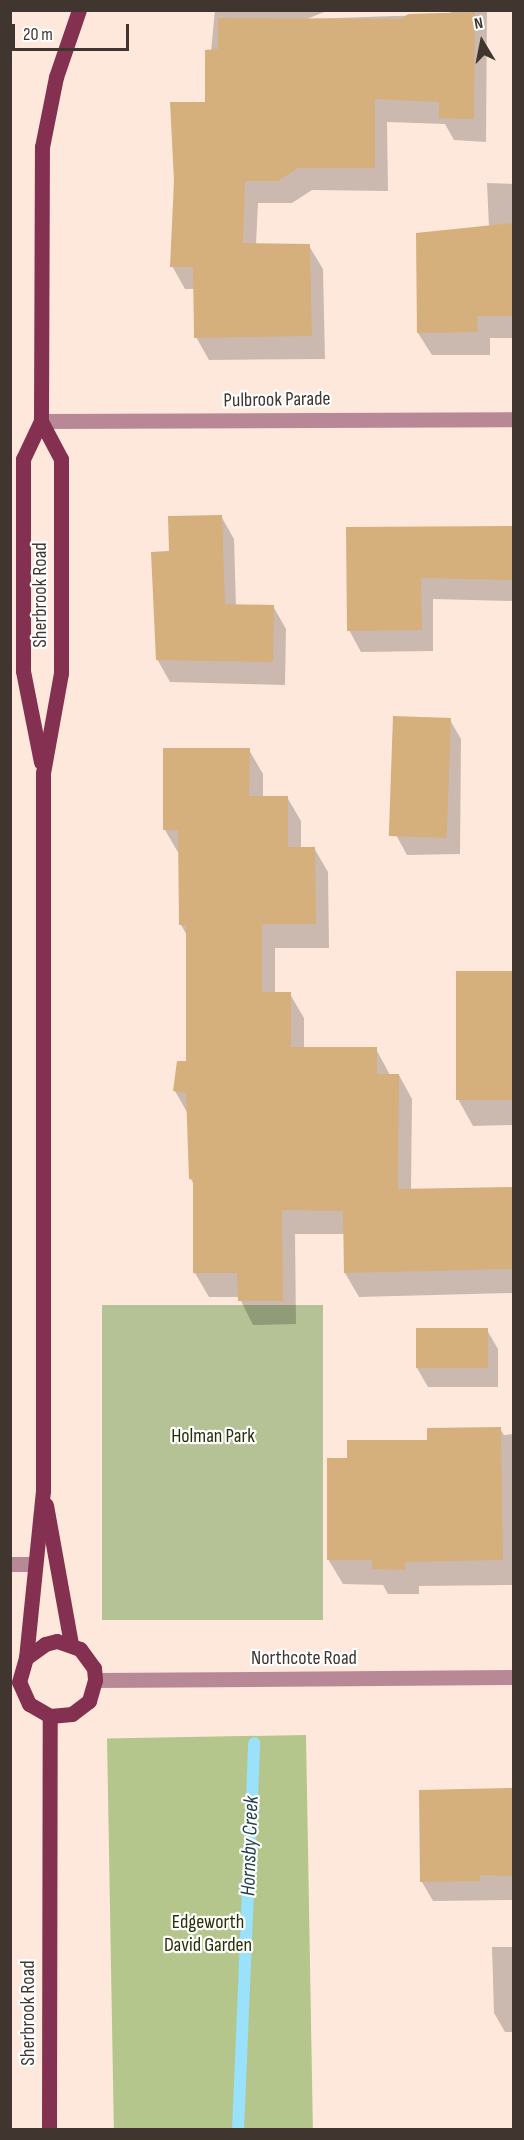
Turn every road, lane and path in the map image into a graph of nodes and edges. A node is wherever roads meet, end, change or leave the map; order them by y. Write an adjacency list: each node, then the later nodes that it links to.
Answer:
1 (79, 10): 3 (main road, Sherbrook Road)
2 (513, 418): 3 (street, Pulbrook Parade)
3 (41, 421): 4 (main road, Sherbrook Road); 5 (main road, Sherbrook Road)
4 (17, 590): 5 (main road, Sherbrook Road)
5 (43, 773): 6 (main road, Sherbrook Road)
6 (43, 1491): 7 (main road, Sherbrook Road); 9 (main road, Sherbrook Road)
7 (34, 1563): 8 (street); 10 (main road, Sherbrook Road)
8 (10, 1564)
9 (71, 1644): 10 (main road); 12 (main road)
10 (26, 1658): 13 (main road, Sherbrook Road)
11 (513, 1677): 12 (street, Northcote Road)
12 (95, 1680): 13 (main road)
13 (50, 1716): 14 (main road, Sherbrook Road)
14 (50, 2130)

